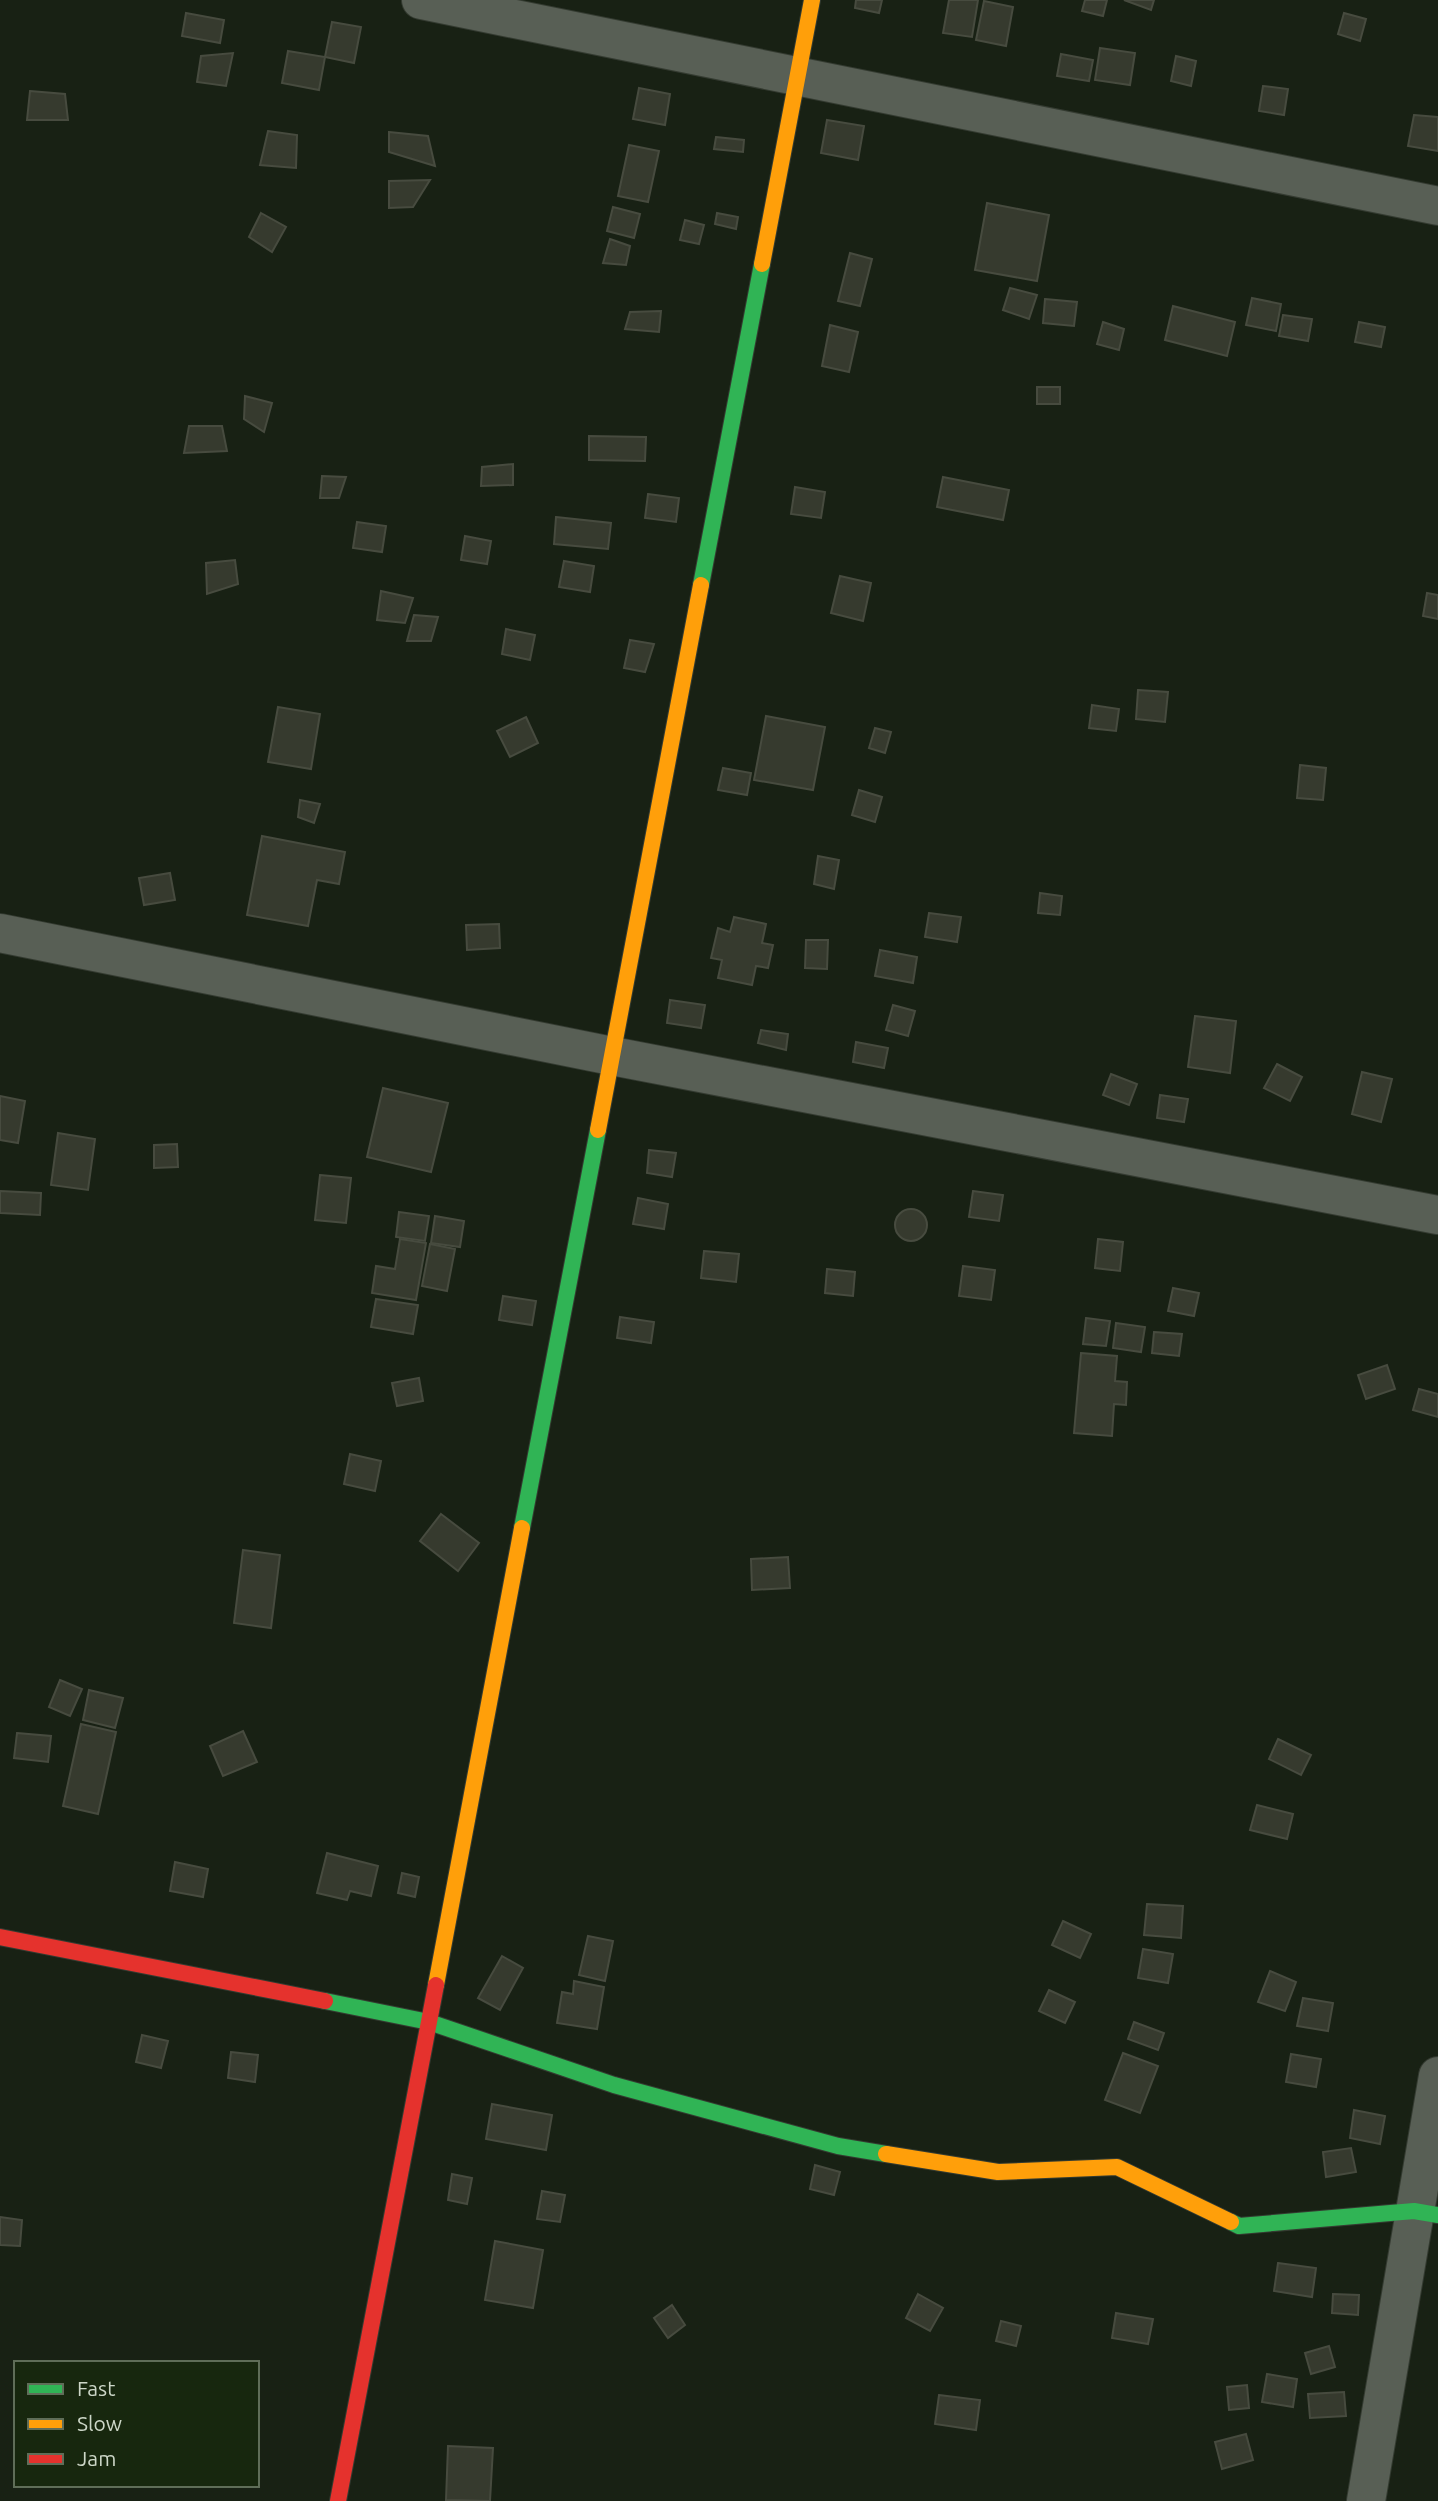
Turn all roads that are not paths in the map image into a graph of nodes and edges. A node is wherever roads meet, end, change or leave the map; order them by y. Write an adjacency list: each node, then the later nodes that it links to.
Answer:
1 (421, 0): 3 (street)
2 (811, 0): 3 (street)
3 (797, 78): 4 (street); 6 (street)
4 (1438, 206)
5 (0, 933): 6 (street)
6 (612, 1056): 7 (street); 9 (street)
7 (1438, 1215)
8 (0, 1937): 9 (street)
9 (429, 2022): 11 (street); 12 (street)
10 (1438, 2076): 11 (street)
11 (1426, 2213): 13 (street)
12 (338, 2501)
13 (1366, 2501)

